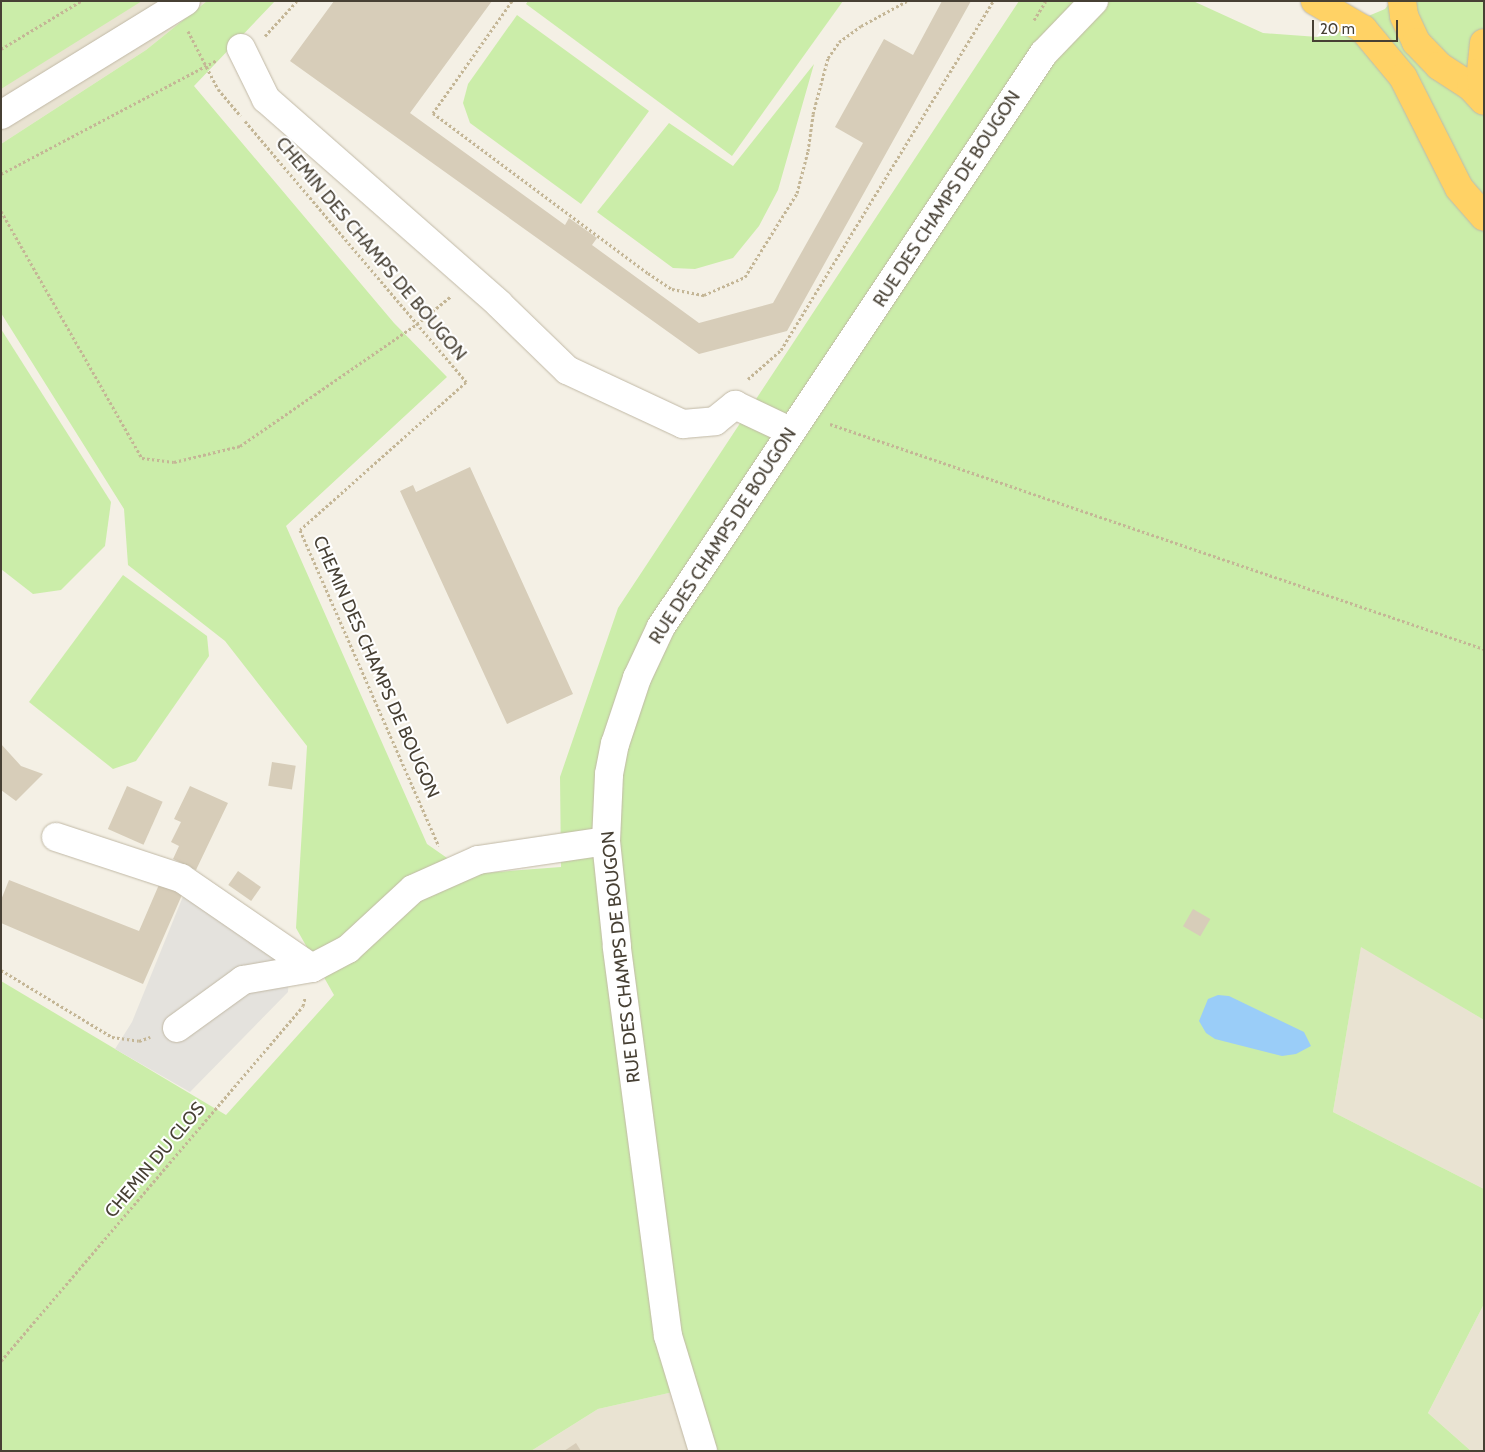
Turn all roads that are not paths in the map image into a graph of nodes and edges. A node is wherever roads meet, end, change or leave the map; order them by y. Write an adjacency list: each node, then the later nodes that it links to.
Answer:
1 (186, 1): 8 (street)
2 (1094, 1): 10 (street, RUE DES CHAMPS DE BOUGON)
3 (1315, 1): 9 (highway)
4 (1402, 1): 7 (highway)
5 (1484, 43): 7 (highway)
6 (241, 48): 10 (street)
7 (1484, 101)
8 (1, 115)
9 (1484, 217)
10 (796, 423): 12 (street, RUE DES CHAMPS DE BOUGON)
11 (56, 837): 13 (street)
12 (606, 841): 13 (street); 15 (street, RUE DES CHAMPS DE BOUGON)
13 (312, 968): 14 (street)
14 (177, 1028)
15 (702, 1451)

